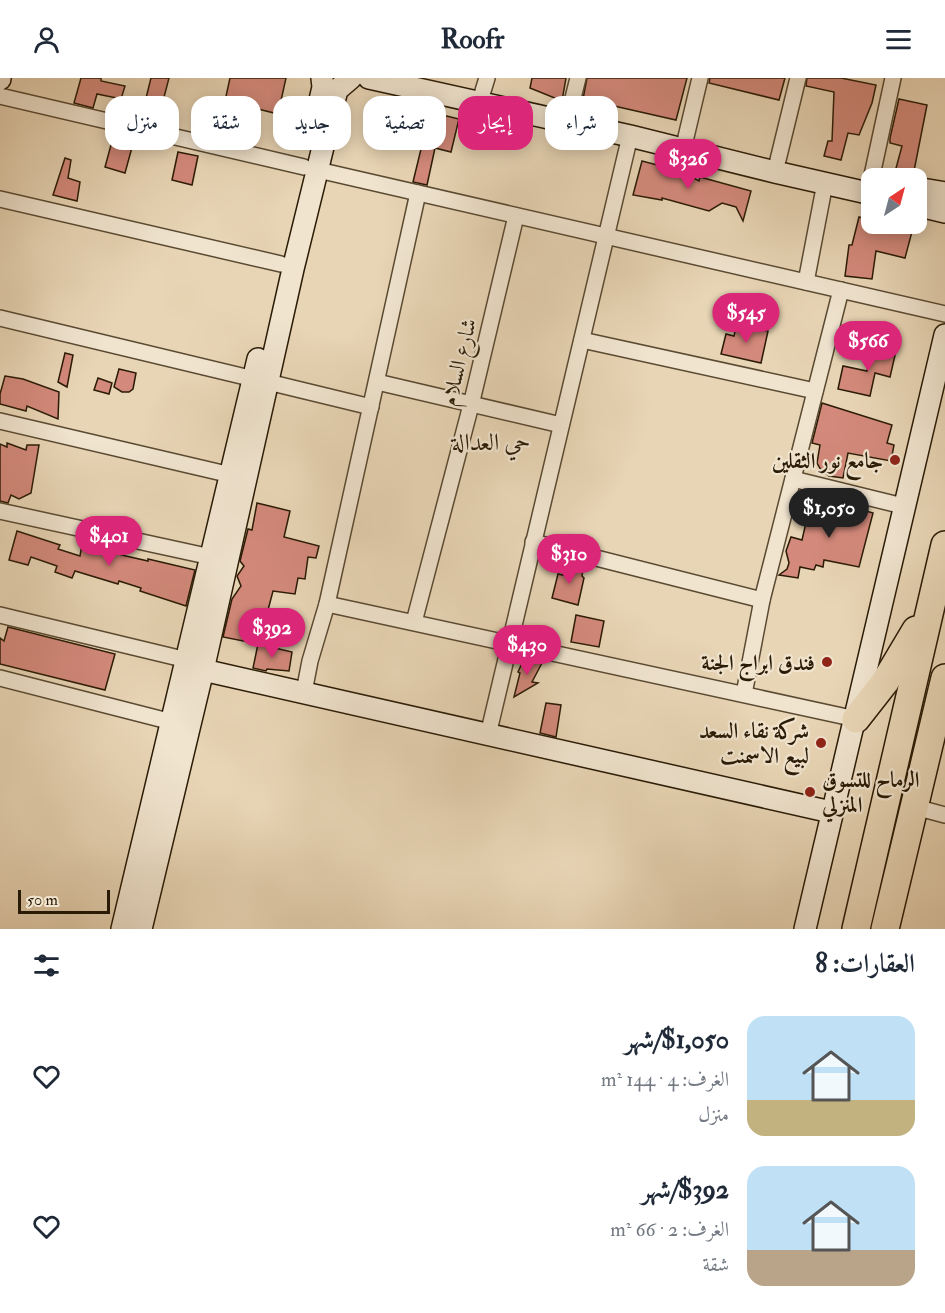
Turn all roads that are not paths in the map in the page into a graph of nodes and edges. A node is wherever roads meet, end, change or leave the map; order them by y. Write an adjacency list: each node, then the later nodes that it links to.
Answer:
1 (369, 78): 8 (street)
2 (427, 78): 8 (street)
3 (578, 78): 10 (street)
4 (700, 78): 14 (street)
5 (798, 78): 15 (street)
6 (893, 78): 16 (street)
7 (333, 83): 17 (street)
8 (483, 91): 11 (street); 13 (street)
9 (0, 96): 17 (street)
10 (574, 96)
11 (545, 105)
12 (618, 121): 14 (street)
13 (630, 136): 18 (street); 29 (street)
14 (686, 137): 15 (street)
15 (778, 160): 18 (street)
16 (874, 168)
17 (311, 169): 23 (street); 30 (street); 37 (street)
18 (799, 171): 19 (street); 20 (street)
19 (861, 179)
20 (825, 183): 22 (street); 31 (street)
21 (927, 190): 24 (street)
22 (861, 191)
23 (418, 193): 28 (street); 38 (street)
24 (945, 193)
25 (0, 199): 30 (street)
26 (927, 208): 27 (street)
27 (945, 212)
28 (516, 216): 29 (street); 40 (street, شارع السلام)
29 (606, 236): 31 (street); 36 (street)
30 (281, 264): 37 (street)
31 (806, 282): 32 (street)
32 (841, 290): 33 (street); 39 (street)
33 (945, 314)
34 (0, 318): 37 (street)
35 (945, 335): 46 (street)
36 (582, 340): 39 (street); 43 (street)
37 (261, 380): 41 (street); 44 (street); 50 (street)
38 (376, 382): 40 (street); 41 (street)
39 (815, 391): 45 (street)
40 (471, 405): 43 (street); 55 (street, شارع السلام)
41 (372, 407): 53 (street)
42 (0, 421): 44 (street)
43 (561, 425): 48 (street)
44 (231, 475): 50 (street)
45 (793, 478): 46 (street); 51 (street)
46 (903, 506): 62 (street)
47 (0, 511): 50 (street)
48 (533, 542): 51 (street); 56 (street)
49 (945, 545): 52 (highway)
50 (220, 559): 57 (street)
51 (762, 600): 61 (street)
52 (932, 600): 62 (highway); 71 (highway)
53 (327, 604): 55 (street); 60 (street)
54 (0, 615): 57 (street)
55 (414, 622): 56 (street)
56 (510, 643): 61 (street); 64 (street)
57 (195, 665): 60 (street); 63 (street); 68 (street)
58 (0, 678): 63 (street)
59 (945, 678): 65 (highway)
60 (304, 692): 64 (street)
61 (744, 694): 62 (street)
62 (856, 719): 66 (street)
63 (172, 722): 68 (street)
64 (488, 735): 66 (street)
65 (915, 807): 67 (street); 72 (highway)
66 (831, 812): 70 (street)
67 (945, 815)
68 (138, 914): 69 (street)
69 (122, 929)
70 (805, 929)
71 (856, 929)
72 (885, 929)

